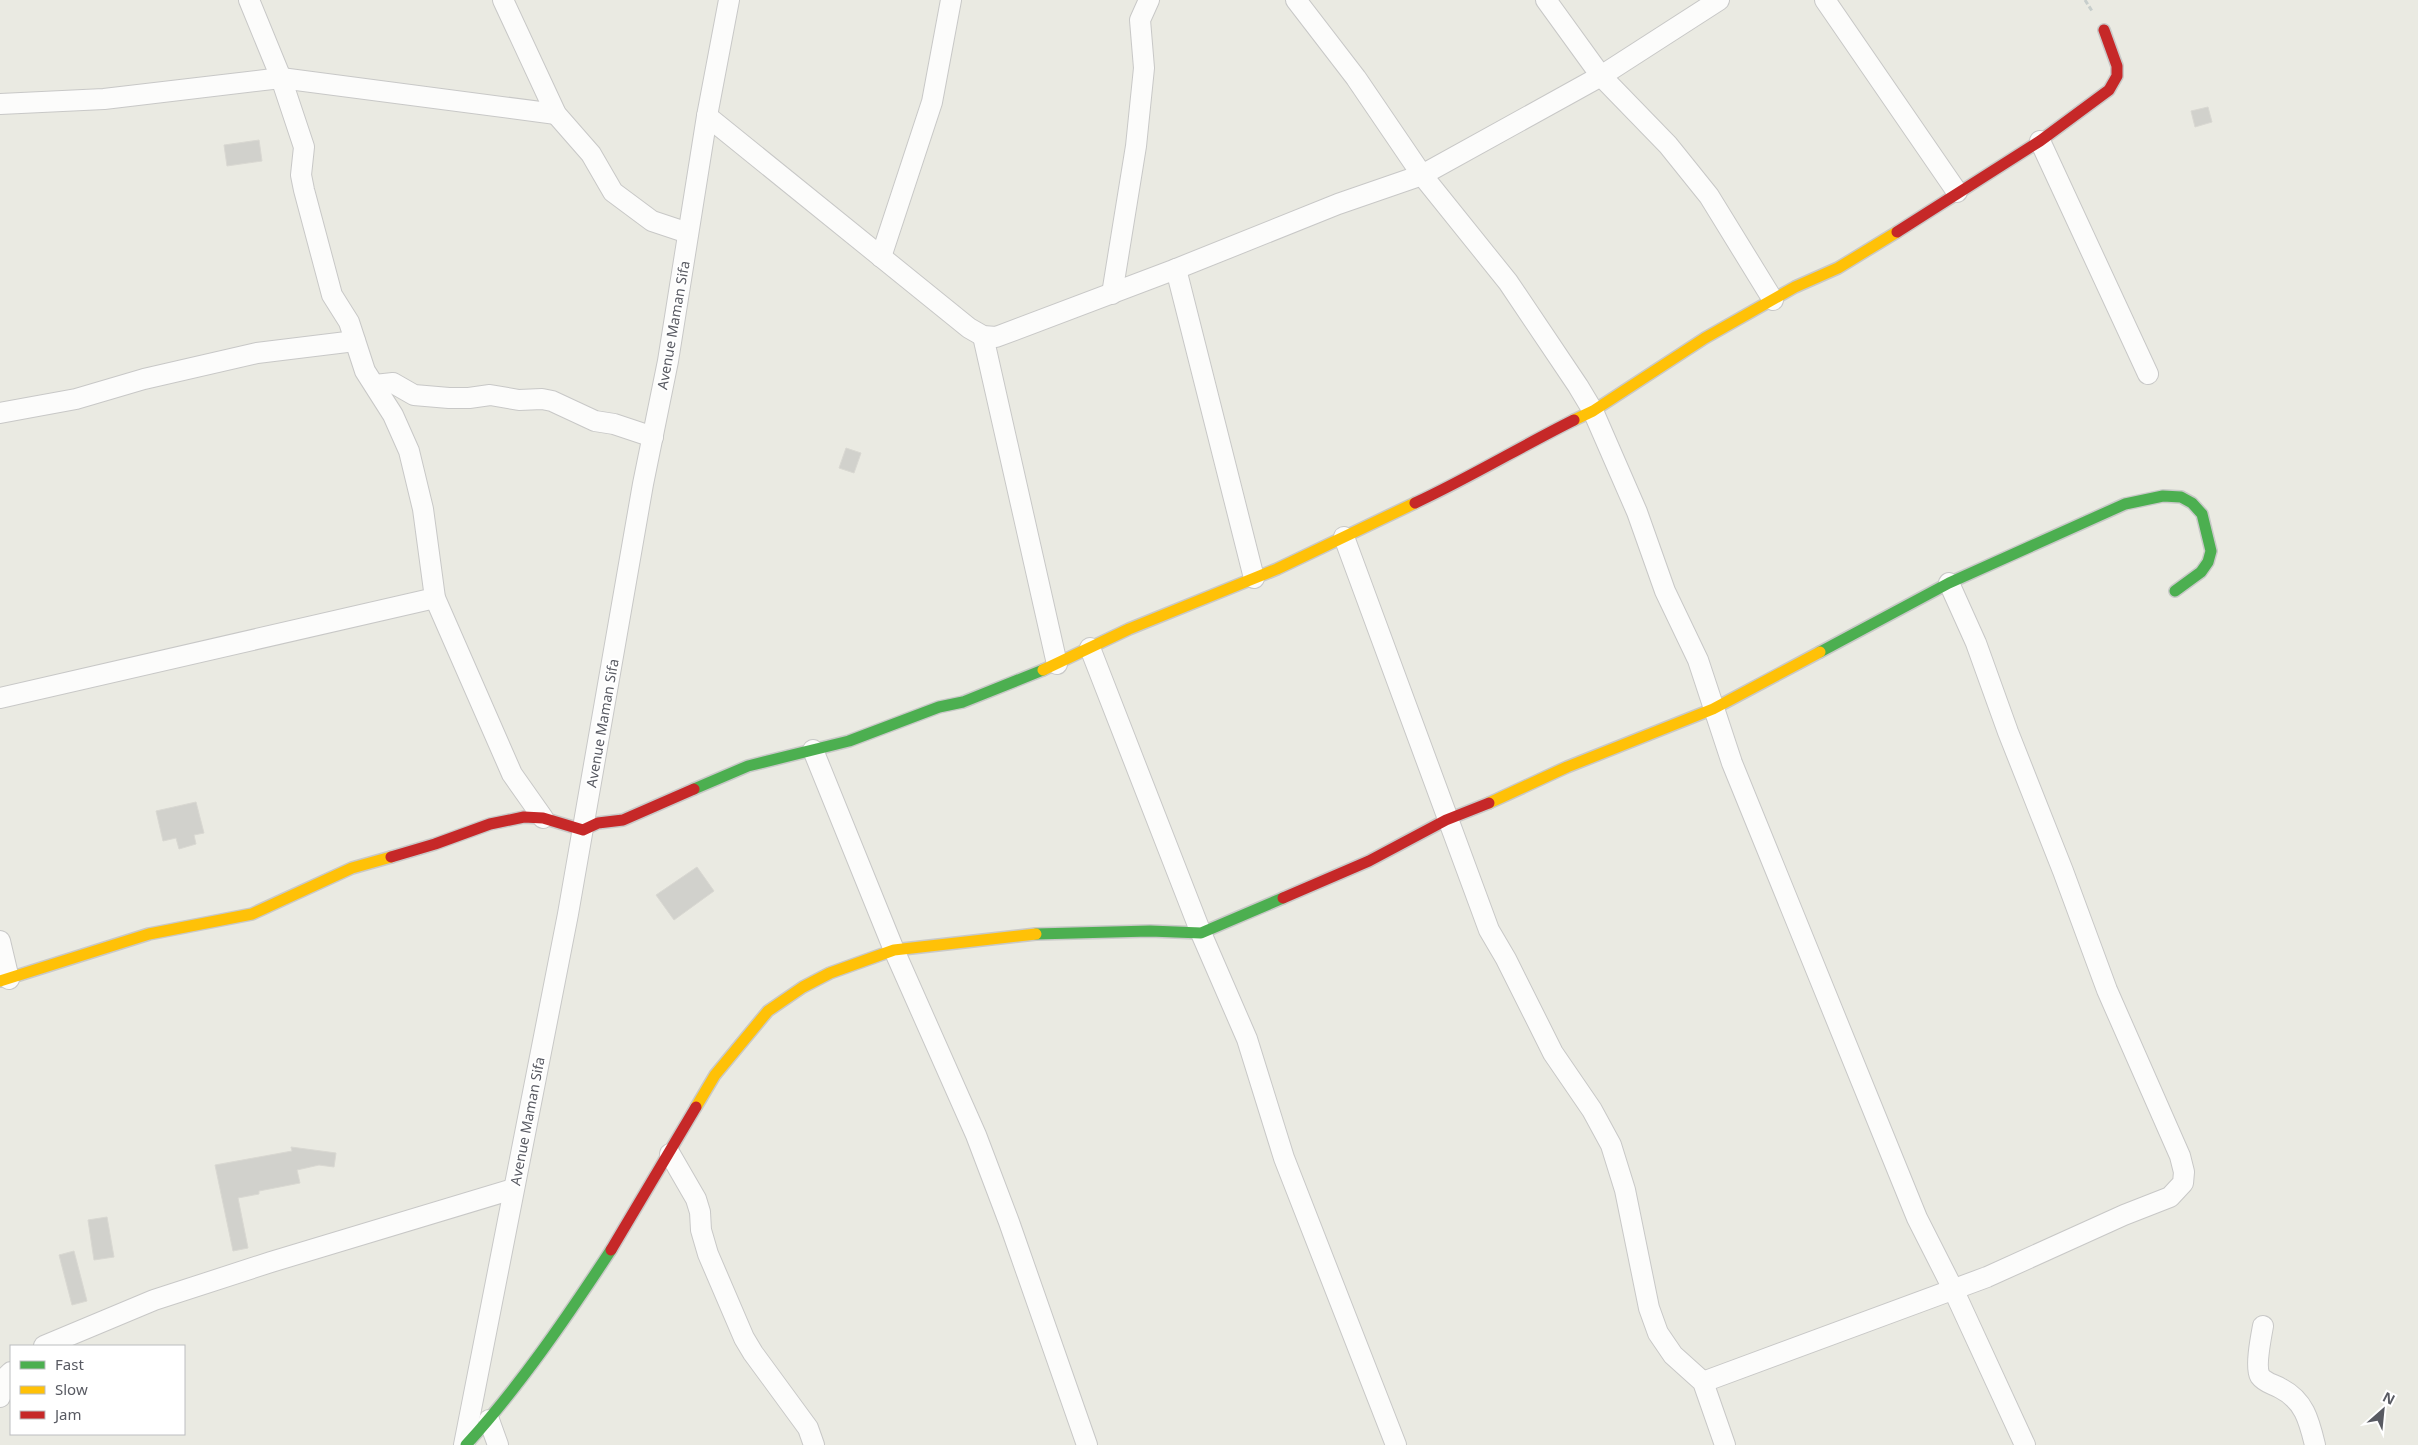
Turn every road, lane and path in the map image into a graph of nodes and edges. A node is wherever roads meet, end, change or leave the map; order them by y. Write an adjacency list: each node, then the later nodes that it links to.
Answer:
1 (249, 0): 12 (street)
2 (504, 0): 14 (street)
3 (729, 0): 15 (street, Avenue Maman Sifa)
4 (951, 0): 20 (street)
5 (1150, 0): 22 (street)
6 (1296, 0): 17 (street)
7 (1546, 0): 11 (street)
8 (1719, 0): 11 (street)
9 (1825, 0): 18 (street)
10 (2104, 30): 16 (street)
11 (1601, 76): 17 (street); 23 (street)
12 (281, 78): 13 (street); 14 (street); 25 (street)
13 (0, 104)
14 (556, 114): 19 (street)
15 (707, 116): 19 (street, Avenue Maman Sifa); 20 (street)
16 (2040, 141): 18 (street); 26 (street)
17 (1422, 175): 21 (street); 28 (street)
18 (1957, 192): 23 (street)
19 (688, 233): 30 (street, Avenue Maman Sifa)
20 (881, 257): 24 (street)
21 (1176, 269): 22 (street); 32 (street)
22 (1112, 294): 24 (street)
23 (1773, 300): 28 (street)
24 (983, 336): 37 (street)
25 (355, 341): 27 (street); 29 (street)
26 (2148, 374)
27 (375, 386): 30 (street); 35 (street)
28 (1593, 412): 31 (street); 39 (street)
29 (0, 414)
30 (653, 437): 43 (street, Avenue Maman Sifa)
31 (1344, 537): 32 (street); 42 (street)
32 (1254, 578): 36 (street)
33 (1949, 583): 34 (street); 39 (street); 50 (street)
34 (2175, 591)
35 (435, 598): 38 (street); 41 (street)
36 (1090, 648): 37 (street); 44 (street)
37 (1057, 664): 40 (street)
38 (0, 698)
39 (1713, 709): 42 (street); 50 (street)
40 (813, 750): 43 (street); 46 (street)
41 (543, 818): 43 (street); 47 (street)
42 (1446, 820): 44 (street); 54 (street)
43 (583, 830): 49 (street, Avenue Maman Sifa)
44 (1201, 933): 46 (street); 61 (street)
45 (0, 941): 47 (street)
46 (894, 950): 48 (street); 60 (street)
47 (4, 980)
48 (670, 1154): 56 (street); 59 (street)
49 (513, 1189): 52 (street); 57 (street, Avenue Maman Sifa)
50 (1954, 1291): 54 (street); 63 (street)
51 (2263, 1326): 64 (street)
52 (46, 1345)
53 (10, 1373): 55 (street)
54 (1703, 1382): 62 (street)
55 (0, 1397)
56 (489, 1420): 57 (street); 58 (street)
57 (465, 1445)
58 (498, 1445)
59 (814, 1445)
60 (1087, 1445)
61 (1396, 1445)
62 (1725, 1445)
63 (2025, 1445)
64 (2315, 1445)

